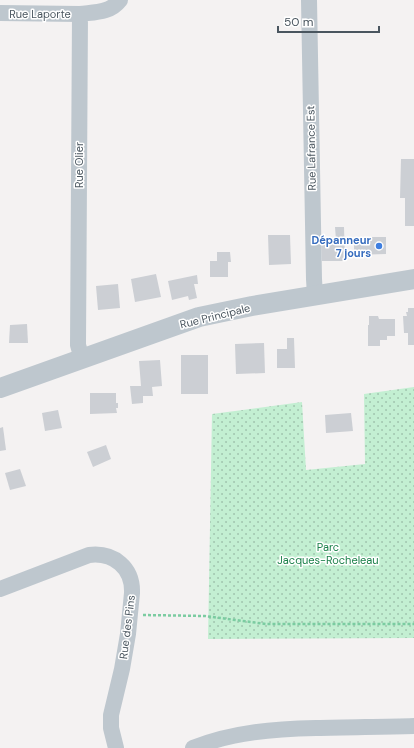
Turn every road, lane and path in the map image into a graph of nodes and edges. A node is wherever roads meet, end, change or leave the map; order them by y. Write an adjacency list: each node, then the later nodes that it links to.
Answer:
1 (120, 0): 4 (street)
2 (309, 0): 6 (street, Rue Lafrance Est)
3 (0, 13): 4 (street, Rue Laporte)
4 (80, 14): 7 (street, Rue Olier)
5 (414, 279): 6 (street, Rue Principale)
6 (315, 295): 7 (street, Rue Principale)
7 (82, 359): 8 (street, Rue Principale)
8 (0, 388)
9 (0, 589): 13 (street, Rue des Pins)
10 (143, 615): 11 (path)
11 (414, 624)
12 (414, 726): 14 (street)
13 (116, 748)
14 (193, 748)

